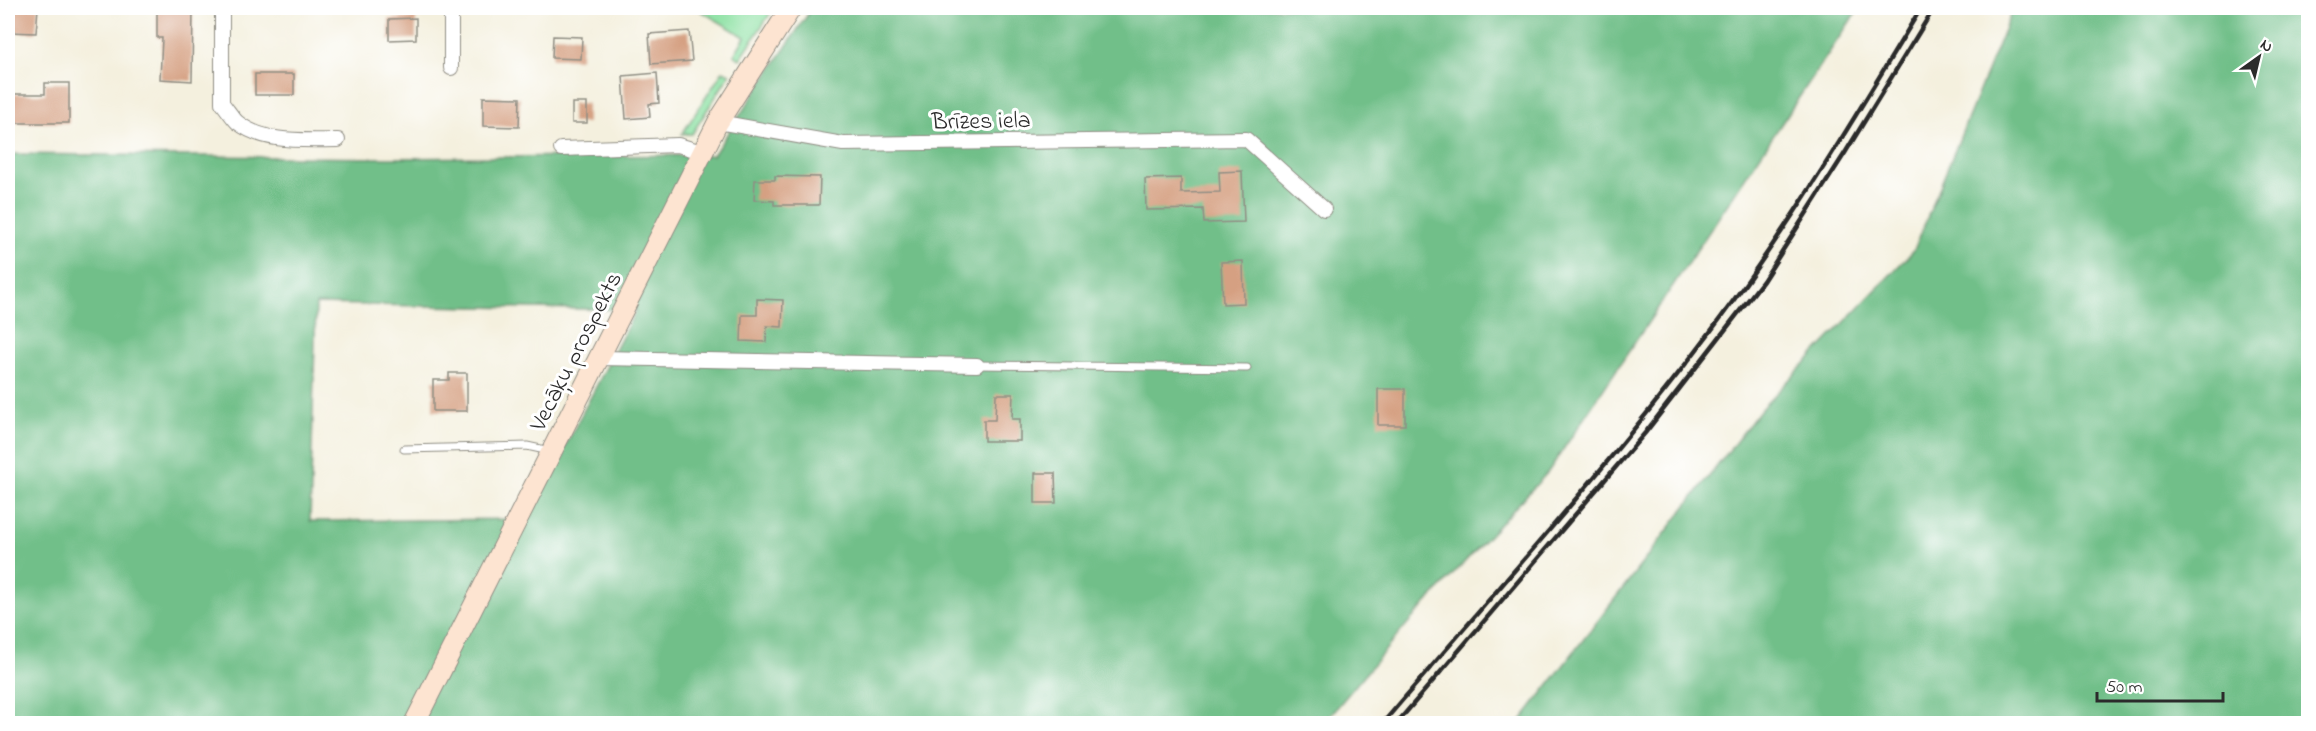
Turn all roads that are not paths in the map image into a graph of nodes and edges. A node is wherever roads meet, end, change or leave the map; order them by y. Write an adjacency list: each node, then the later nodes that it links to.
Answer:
1 (222, 8): 6 (street)
2 (451, 8): 4 (street)
3 (791, 8): 5 (main road, Vecāķu prospekts)
4 (451, 68)
5 (718, 122): 8 (main road, Vecāķu prospekts); 9 (street, Brīzes iela)
6 (338, 140)
7 (561, 149): 8 (street)
8 (702, 152): 10 (main road, Vecāķu prospekts)
9 (1324, 209)
10 (600, 358): 11 (street); 14 (main road, Vecāķu prospekts)
11 (977, 365): 12 (lane)
12 (1247, 368)
13 (405, 449): 14 (lane)
14 (553, 451): 15 (main road, Vecāķu prospekts)
15 (414, 723)

